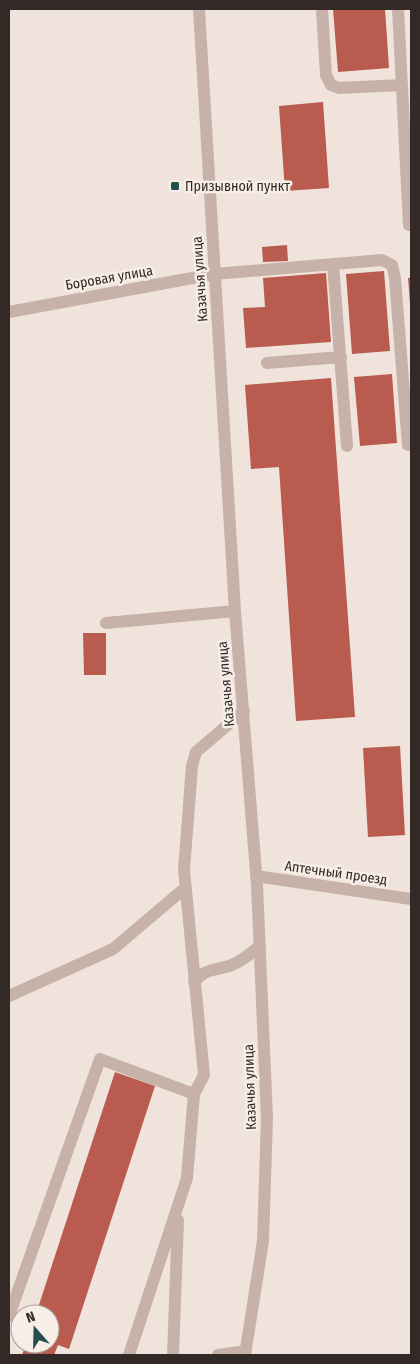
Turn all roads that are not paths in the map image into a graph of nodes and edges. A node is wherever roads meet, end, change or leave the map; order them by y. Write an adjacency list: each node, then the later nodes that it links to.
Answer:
1 (199, 9): 8 (street, Казачья улица)
2 (322, 9): 5 (street)
3 (398, 9): 4 (street)
4 (406, 46): 5 (street)
5 (402, 85): 6 (street)
6 (409, 225)
7 (333, 264): 8 (street, Боровая улица); 10 (street); 12 (street, Боровая улица)
8 (214, 274): 9 (street, Боровая улица); 14 (street, Казачья улица)
9 (9, 312)
10 (341, 357): 11 (street); 13 (street)
11 (267, 362)
12 (408, 445)
13 (348, 446)
14 (235, 611): 15 (street); 16 (street, Казачья улица)
15 (106, 623)
16 (244, 711): 17 (street, Казачья улица); 18 (street)
17 (256, 876): 19 (street, Аптечный проезд); 20 (street, Казачья улица)
18 (185, 888): 21 (street); 22 (street)
19 (411, 899)
20 (260, 946): 21 (street); 26 (street, Казачья улица)
21 (194, 982): 23 (street)
22 (9, 996)
23 (194, 1094): 24 (street); 25 (street)
24 (178, 1206): 27 (street); 28 (street)
25 (9, 1316)
26 (245, 1353): 29 (street)
27 (129, 1355)
28 (173, 1355)
29 (218, 1355)

